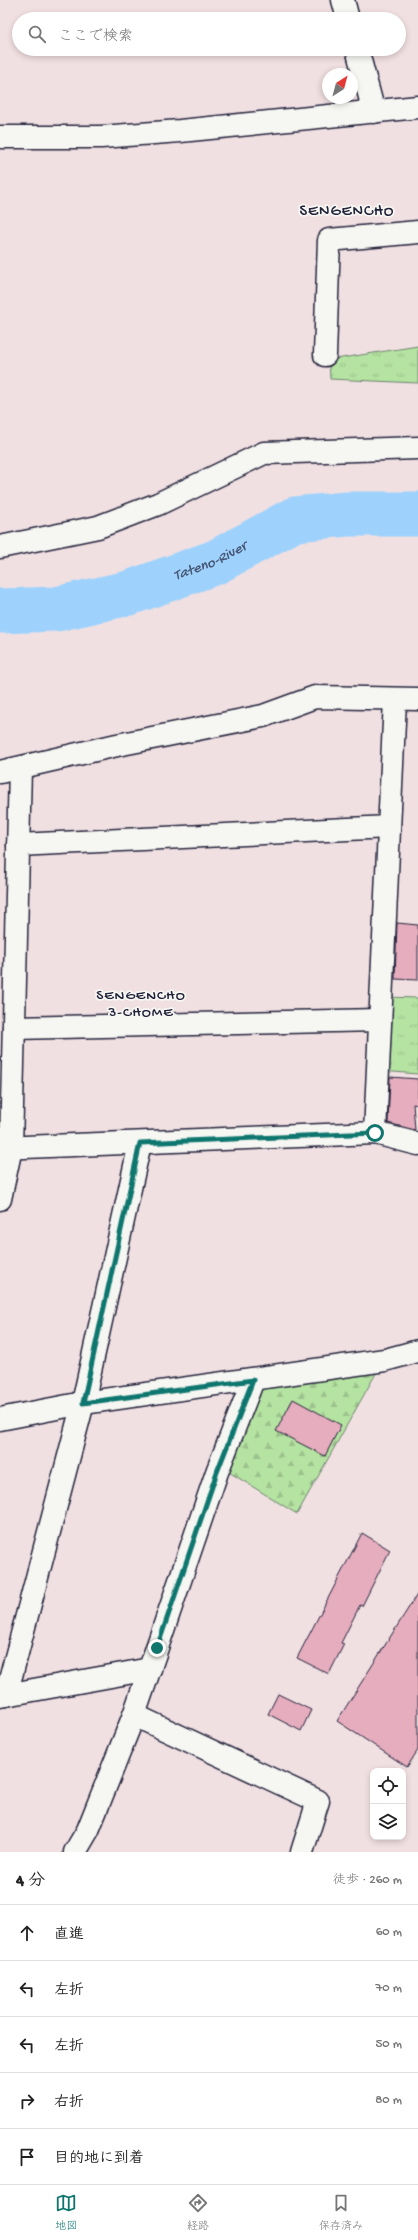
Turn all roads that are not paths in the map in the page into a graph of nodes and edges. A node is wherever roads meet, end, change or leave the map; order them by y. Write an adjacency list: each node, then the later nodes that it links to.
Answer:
1 (343, 0): 2 (street)
2 (346, 12)
3 (359, 56): 5 (street)
4 (418, 107): 5 (street)
5 (374, 112): 6 (street)
6 (0, 137)
7 (418, 232): 8 (street)
8 (325, 355)
9 (418, 448): 10 (street)
10 (0, 547)
11 (418, 699): 12 (street)
12 (394, 700): 13 (street); 14 (street)
13 (10, 770): 15 (street)
14 (389, 827): 15 (street); 17 (street)
15 (18, 845): 16 (street)
16 (8, 919): 18 (street)
17 (380, 1020): 18 (street); 19 (street)
18 (14, 1028): 22 (street)
19 (375, 1133): 20 (street); 21 (street)
20 (140, 1143): 22 (street); 26 (street)
21 (418, 1144)
22 (5, 1148): 23 (street)
23 (0, 1199)
24 (418, 1351): 25 (street)
25 (253, 1380): 26 (street); 28 (street)
26 (83, 1403): 27 (street); 29 (street)
27 (0, 1419)
28 (150, 1669): 29 (street); 30 (street)
29 (3, 1695)
30 (134, 1715): 31 (street); 32 (street)
31 (75, 1852)
32 (302, 1852)

